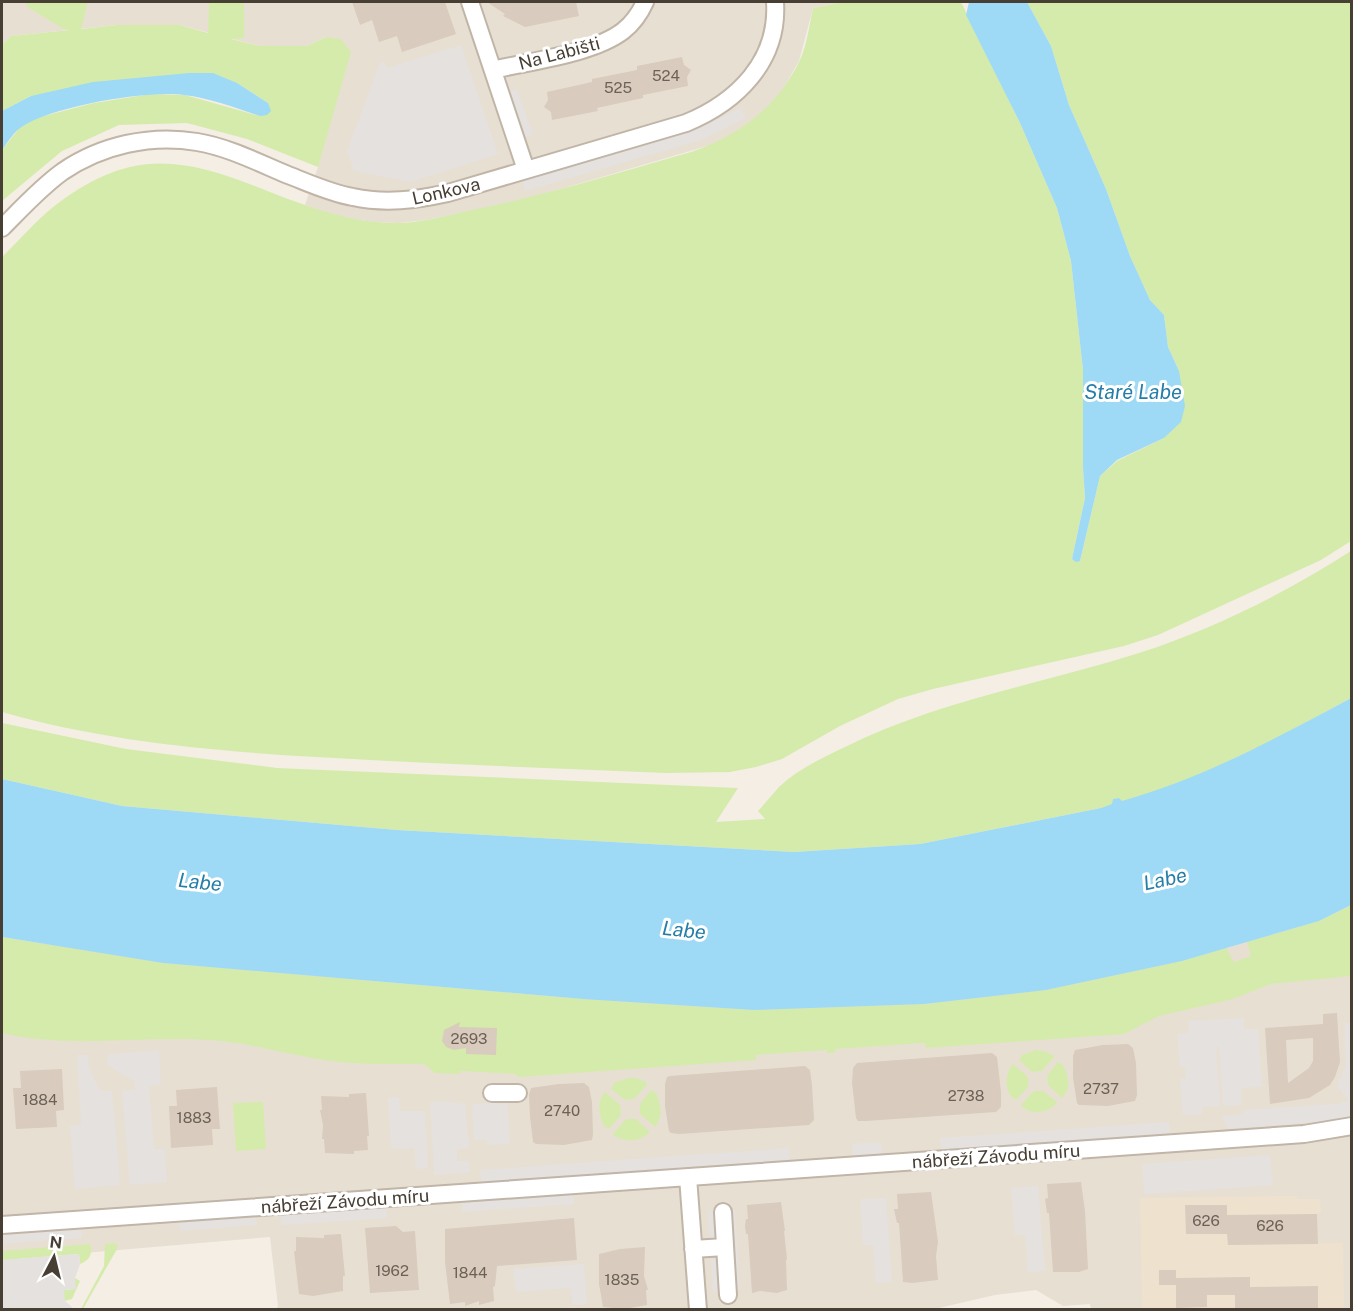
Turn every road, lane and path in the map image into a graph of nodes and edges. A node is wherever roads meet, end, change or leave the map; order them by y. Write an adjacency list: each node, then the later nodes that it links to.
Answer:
1 (470, 2): 4 (street, Na Labišti)
2 (645, 2): 4 (street, Na Labišti)
3 (775, 2): 5 (street, Lonkova)
4 (493, 70): 5 (street, Na Labišti)
5 (526, 170): 6 (street, Lonkova)
6 (2, 228)
7 (492, 1093): 8 (street)
8 (519, 1093)
9 (1352, 1126): 10 (street, nábřeží Závodu míru)
10 (1304, 1134): 11 (street, nábřeží Závodu míru); 12 (street, nábřeží Závodu míru)
11 (1352, 1138)
12 (688, 1177): 14 (street, nábřeží Závodu míru); 16 (street)
13 (723, 1212): 15 (street)
14 (2, 1225)
15 (725, 1247): 16 (street); 17 (street)
16 (693, 1249): 18 (street)
17 (728, 1295)
18 (698, 1310)

